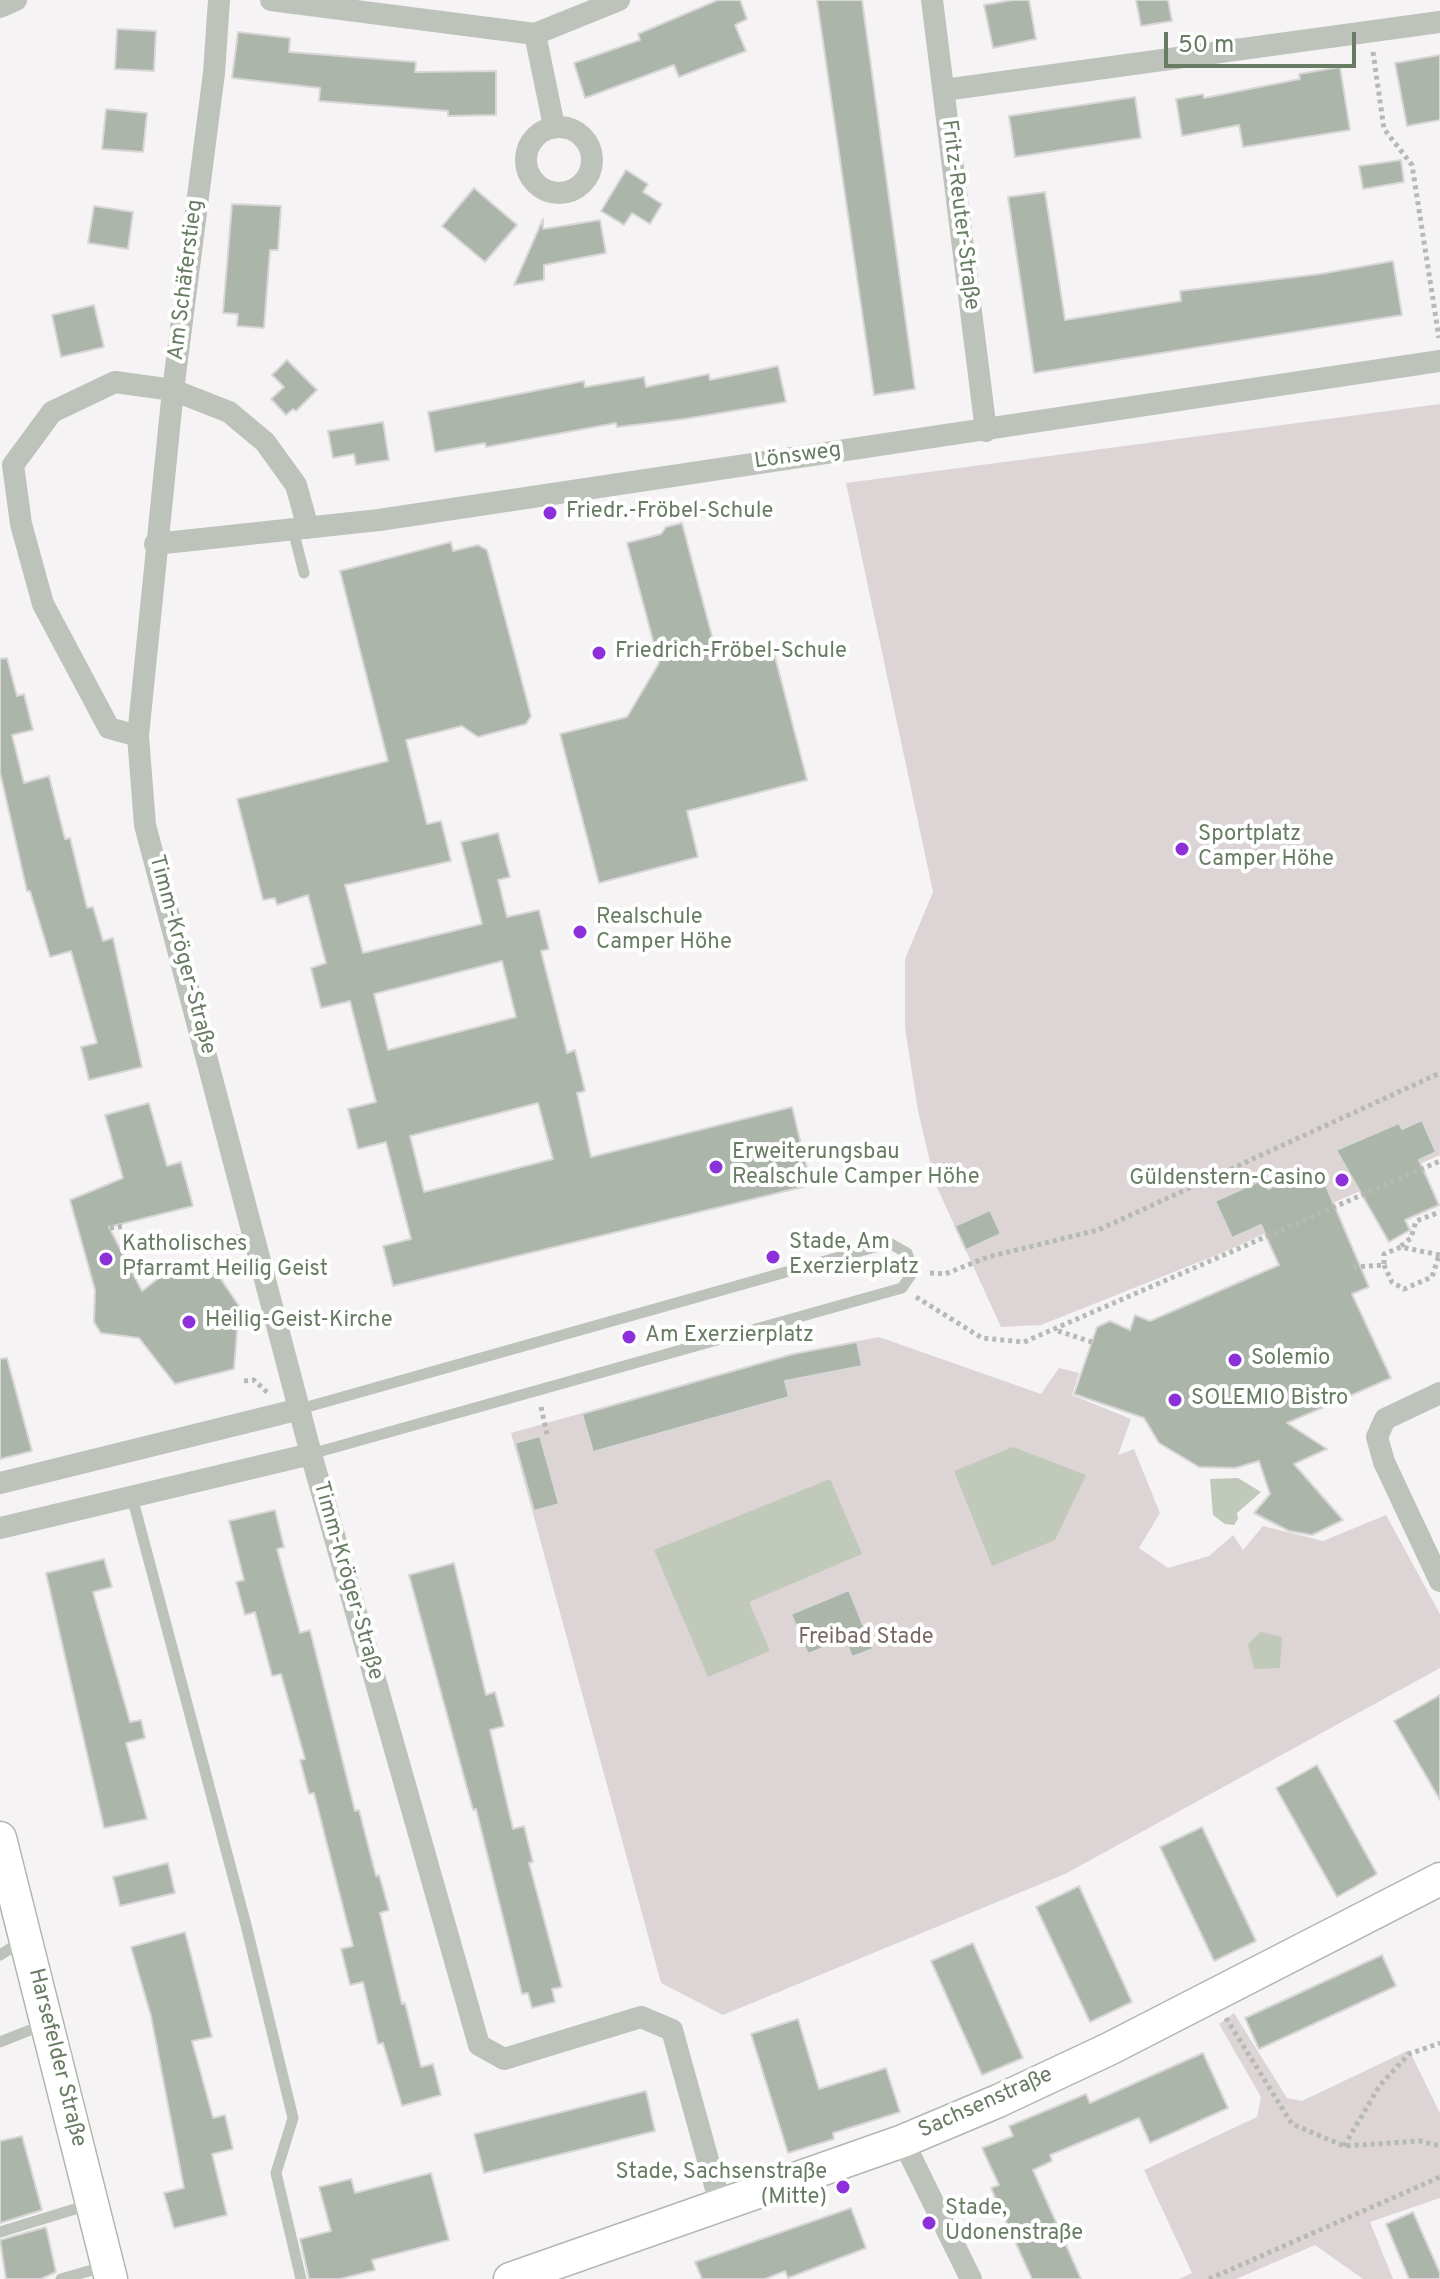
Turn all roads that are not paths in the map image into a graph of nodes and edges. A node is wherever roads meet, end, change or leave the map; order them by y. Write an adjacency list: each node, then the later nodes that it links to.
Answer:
1 (16, 0): 5 (street)
2 (271, 0): 8 (street)
3 (619, 0): 8 (street)
4 (932, 0): 9 (street, Fritz-Reuter-Straße)
5 (0, 7)
6 (219, 8): 12 (street, Am Schäferstieg)
7 (1440, 22): 9 (street)
8 (535, 34): 10 (street)
9 (944, 90): 13 (street, Fritz-Reuter-Straße)
10 (554, 126)
11 (1440, 361): 13 (street, Lönsweg)
12 (173, 390): 14 (street); 15 (street, Am Schäferstieg); 17 (street)
13 (986, 431): 14 (street, Lönsweg)
14 (300, 529): 15 (street, Lönsweg); 16 (lane)
15 (155, 544): 17 (street, Timm-Kröger-Straße)
16 (304, 573)
17 (138, 736): 18 (street, Timm-Kröger-Straße)
18 (255, 1238): 19 (lane); 21 (street, Timm-Kröger-Straße)
19 (210, 1243)
20 (1440, 1393): 26 (street)
21 (300, 1409): 22 (street, Timm-Kröger-Straße); 22 (lane); 23 (street)
22 (311, 1454): 24 (street); 34 (street, Timm-Kröger-Straße)
23 (0, 1483)
24 (132, 1497): 25 (street); 38 (lane)
25 (0, 1528)
26 (1440, 1581)
27 (0, 1838): 29 (street, Harsefelder Straße)
28 (1440, 1879): 32 (street, Sachsenstraße)
29 (13, 1947): 30 (street, Harsefelder Straße)
30 (48, 2023): 31 (lane); 33 (street, Harsefelder Straße)
31 (0, 2042)
32 (903, 2141): 34 (street, Sachsenstraße); 40 (street)
33 (92, 2204): 35 (lane); 36 (street, Harsefelder Straße)
34 (721, 2207): 39 (street, Sachsenstraße)
35 (0, 2232)
36 (110, 2272): 37 (lane)
37 (61, 2279)
38 (301, 2279)
39 (510, 2279)
40 (971, 2279)

